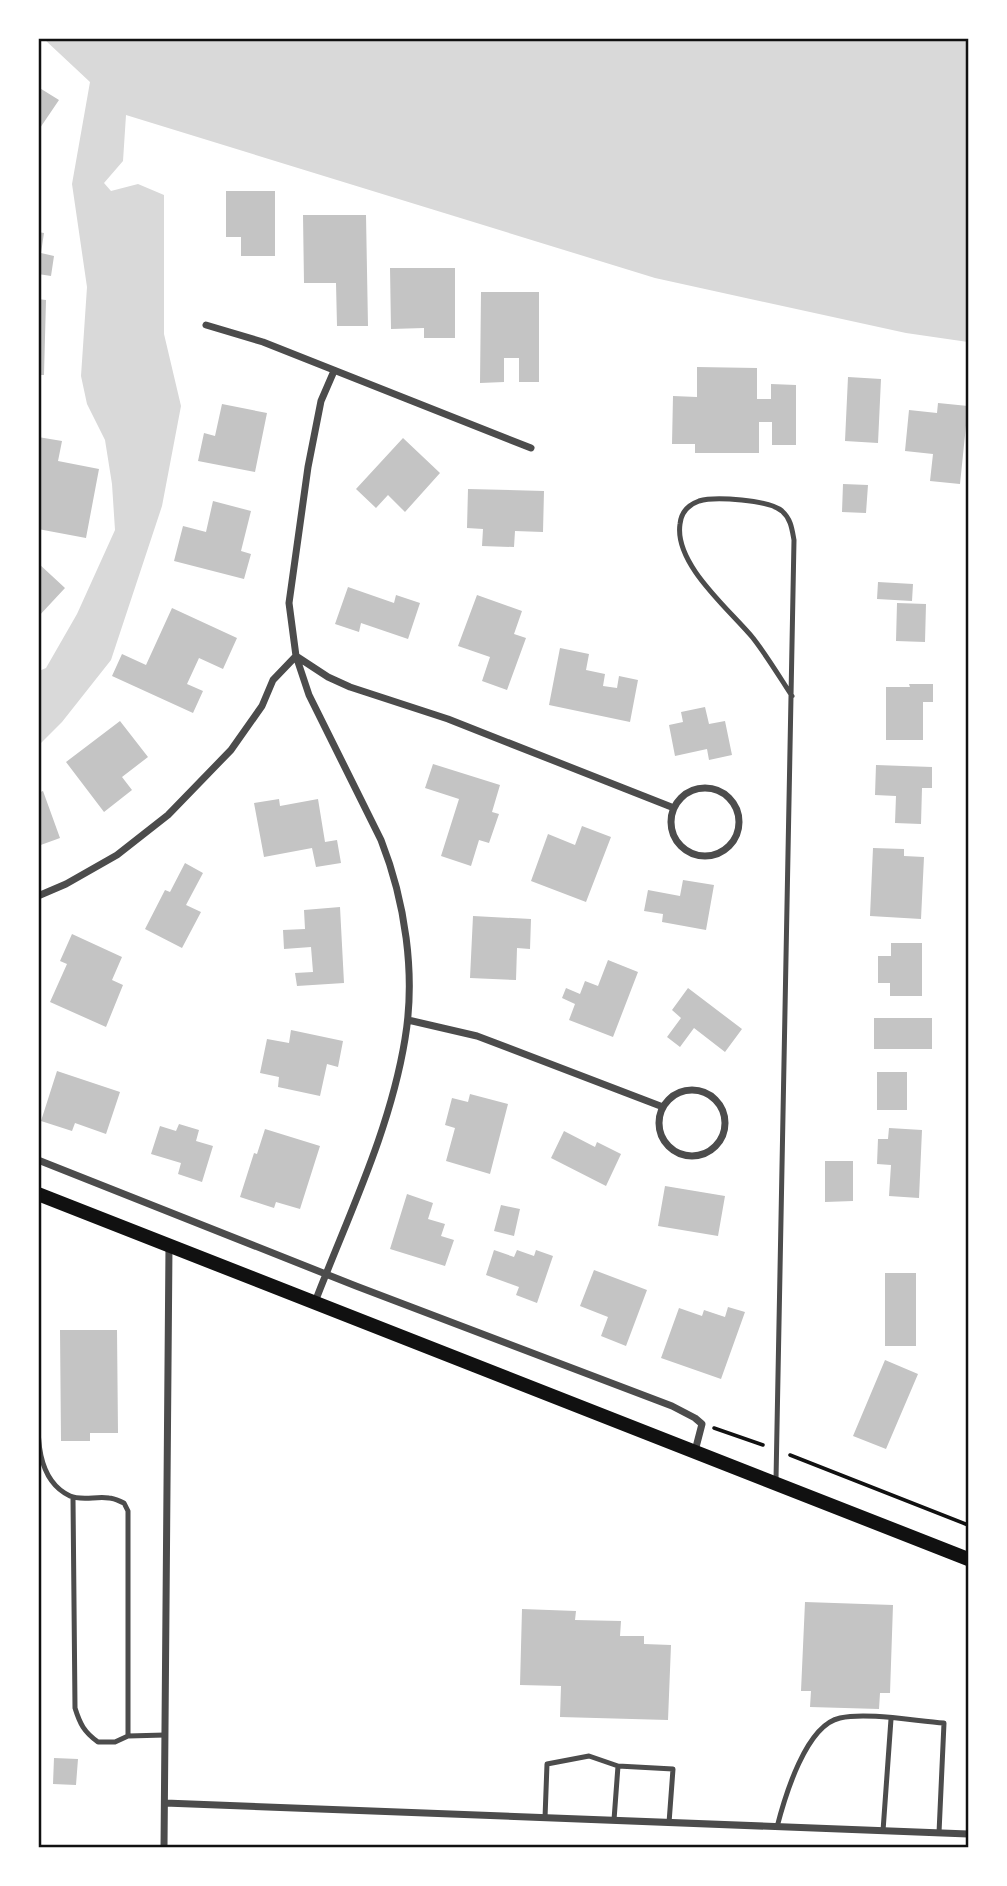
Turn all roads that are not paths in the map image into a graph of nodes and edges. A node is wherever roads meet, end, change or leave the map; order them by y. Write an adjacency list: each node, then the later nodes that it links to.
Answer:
1 (206, 325): 2 (street)
2 (334, 371): 3 (street); 4 (street)
3 (531, 449)
4 (296, 656): 6 (street); 7 (street); 8 (street)
5 (792, 695): 5 (lane); 17 (lane)
6 (674, 808): 6 (street)
7 (38, 895)
8 (408, 1020): 9 (street); 13 (street)
9 (663, 1107): 9 (street)
10 (38, 1160): 13 (street)
11 (38, 1194): 12 (main road)
12 (169, 1245): 14 (main road); 21 (street)
13 (326, 1274): 14 (street); 16 (street)
14 (315, 1302): 16 (main road)
15 (38, 1379): 18 (lane)
16 (695, 1451): 17 (main road)
17 (776, 1483): 19 (main road)
18 (73, 1498): 22 (lane); 22 (lane)
19 (968, 1559)
20 (891, 1719): 28 (lane); 29 (lane); 30 (lane)
21 (165, 1735): 22 (lane); 24 (street)
22 (128, 1736)
23 (618, 1766): 25 (lane); 26 (lane); 27 (lane)
24 (164, 1803): 25 (street); 32 (street)
25 (545, 1818): 26 (street)
26 (614, 1821): 27 (street)
27 (669, 1823): 28 (street)
28 (777, 1827): 29 (street)
29 (883, 1831): 30 (street)
30 (939, 1833): 31 (street)
31 (968, 1834)
32 (164, 1847)

